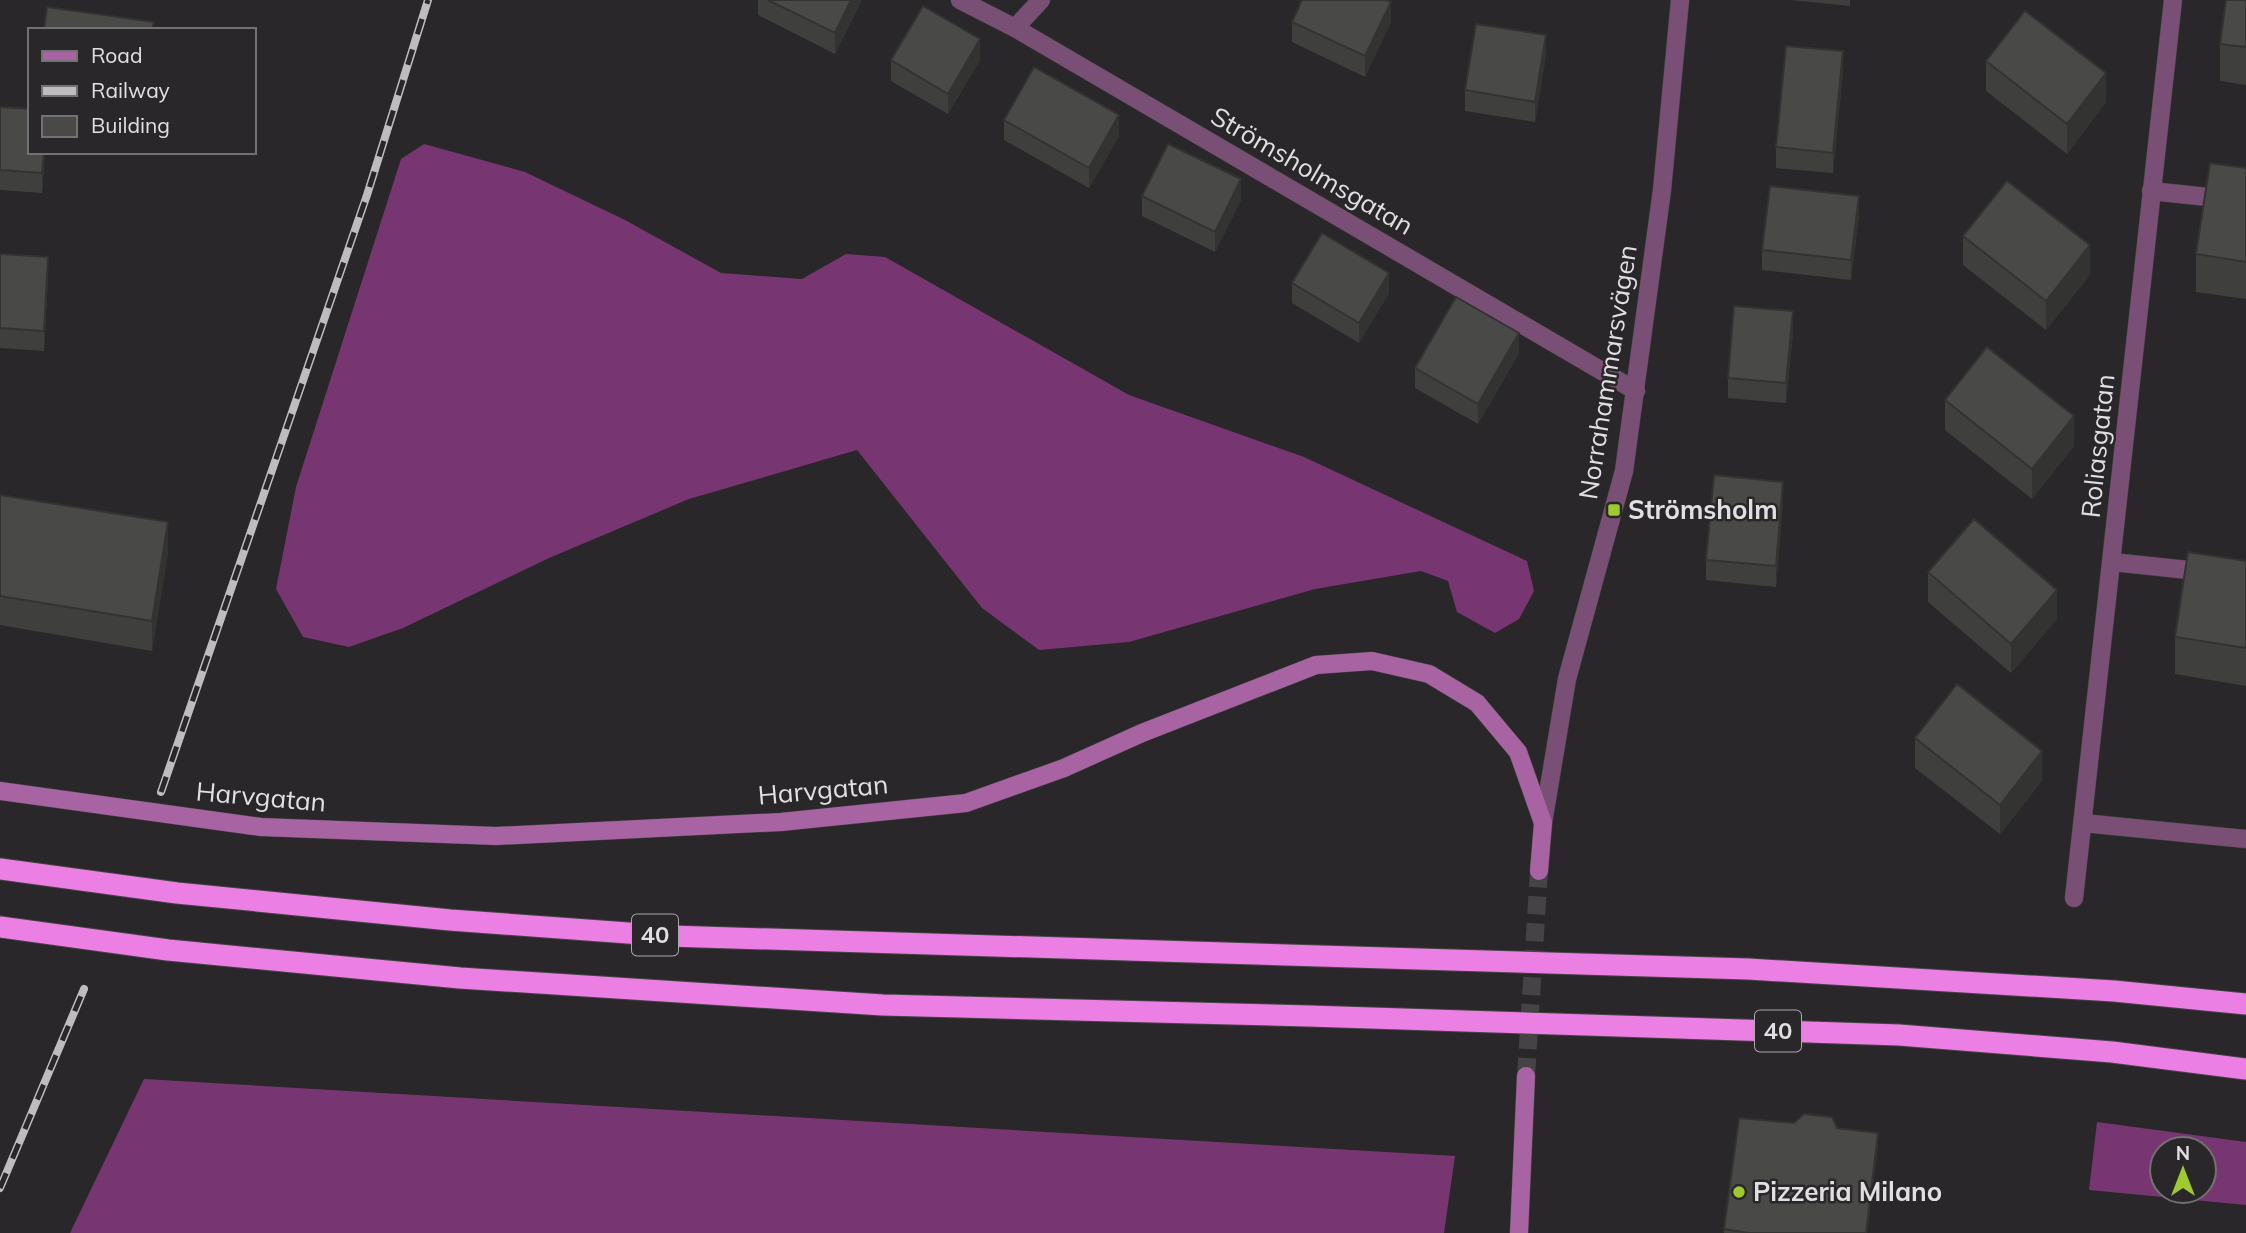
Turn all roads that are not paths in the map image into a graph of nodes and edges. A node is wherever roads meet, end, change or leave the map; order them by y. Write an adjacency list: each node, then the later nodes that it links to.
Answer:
1 (960, 0): 5 (street, Strömsholmsgatan)
2 (1041, 0): 5 (street)
3 (1680, 0): 8 (street, Norrahammarsvägen)
4 (2173, 0): 6 (street, Roliasgatan)
5 (1015, 28): 8 (street, Strömsholmsgatan)
6 (2151, 191): 7 (street); 9 (street, Roliasgatan)
7 (2246, 201)
8 (1636, 391): 12 (street, Norrahammarsvägen)
9 (2112, 562): 10 (street); 13 (street, Roliasgatan)
10 (2246, 576)
11 (0, 791): 12 (street, Harvgatan)
12 (1543, 824): 16 (street, Norrahammarsvägen)
13 (2082, 824): 14 (street); 17 (street, Roliasgatan)
14 (2246, 839)
15 (0, 869): 19 (highway, 40)
16 (1539, 871)
17 (2074, 898)
18 (0, 927): 20 (highway, 40)
19 (2246, 1004)
20 (2246, 1069)
21 (1526, 1076): 22 (street)
22 (1519, 1233)

